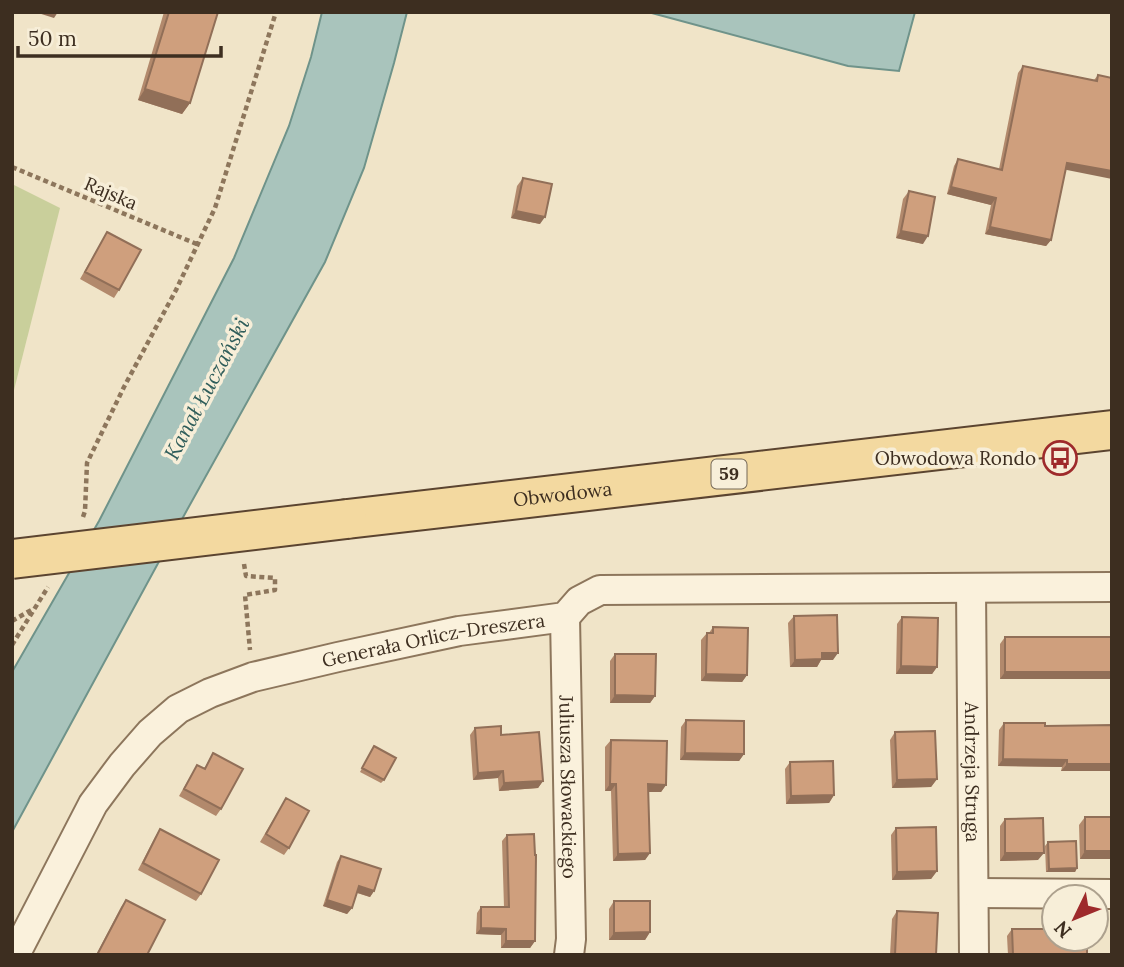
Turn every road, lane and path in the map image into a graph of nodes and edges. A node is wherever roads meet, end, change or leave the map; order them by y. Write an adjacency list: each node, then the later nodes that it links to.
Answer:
1 (276, 12): 3 (path)
2 (12, 167): 3 (path, Rajska)
3 (198, 245): 4 (path)
4 (118, 398)
5 (1112, 430): 7 (main road, Obwodowa / 59, bridge)
6 (243, 552): 13 (path)
7 (12, 559)
8 (1112, 587): 9 (street, Generała Orlicz-Dreszera)
9 (971, 588): 11 (street, Generała Orlicz-Dreszera); 14 (street, Andrzeja Struga)
10 (34, 608): 12 (path)
11 (565, 617): 13 (street, Generała Orlicz-Dreszera); 17 (street, Juliusza Słowackiego)
12 (12, 621)
13 (253, 677): 16 (street, Generała Orlicz-Dreszera)
14 (974, 892): 15 (street); 18 (street, Andrzeja Struga)
15 (1112, 894)
16 (15, 955)
17 (569, 955)
18 (974, 955)

